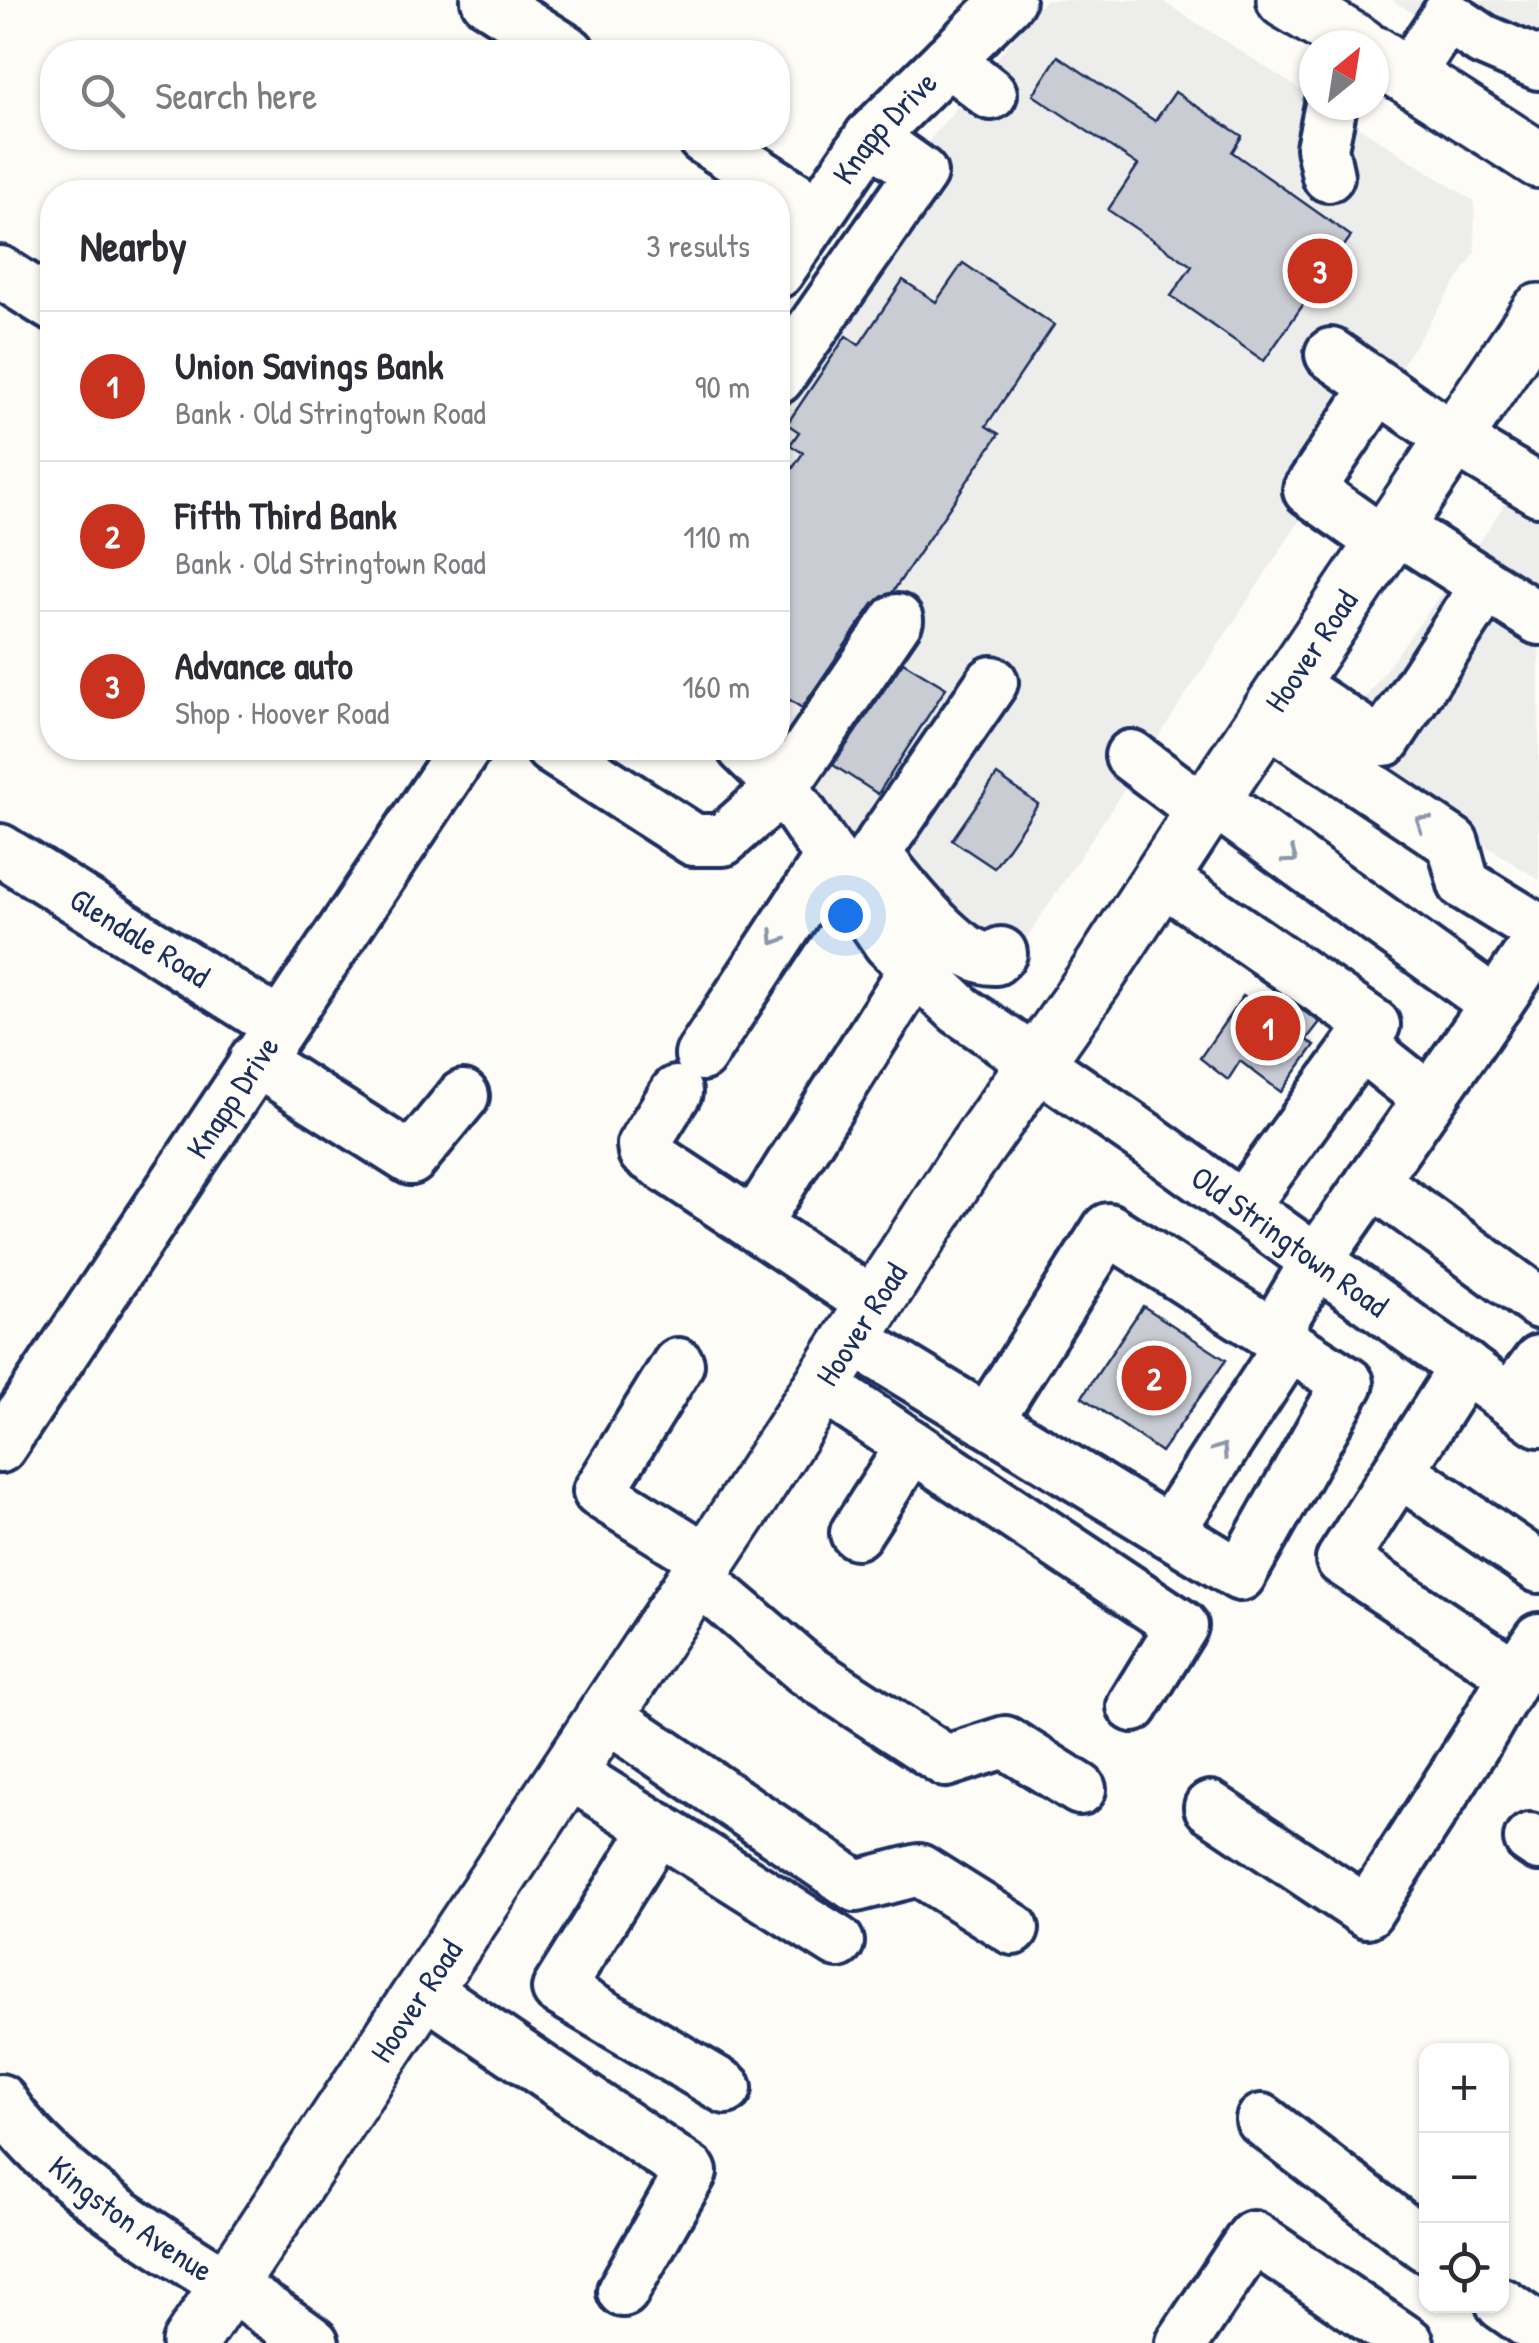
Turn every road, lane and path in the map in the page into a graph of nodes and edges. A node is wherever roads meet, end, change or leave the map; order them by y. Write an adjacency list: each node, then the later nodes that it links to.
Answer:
1 (487, 0): 6 (street)
2 (1010, 0): 8 (street, Knapp Drive)
3 (1285, 0): 5 (main road)
4 (1441, 8): 7 (street); 10 (street)
5 (1335, 30)
6 (551, 40)
7 (1389, 41)
8 (948, 60): 11 (street); 13 (street, Knapp Drive)
9 (1389, 64): 15 (main road)
10 (1539, 64)
11 (991, 94)
12 (1329, 120): 16 (street)
13 (870, 138): 19 (street, Knapp Drive); 25 (street)
14 (722, 150): 17 (street)
15 (1539, 160)
16 (1328, 176)
17 (769, 180)
18 (790, 193): 19 (street)
19 (818, 211): 20 (street, Knapp Drive)
20 (790, 254)
21 (0, 272): 22 (street)
22 (40, 297)
23 (1539, 312): 27 (main road, Hoover Road)
24 (1331, 354): 26 (street)
25 (790, 361)
26 (1378, 387): 27 (street); 29 (street)
27 (1454, 439): 28 (street); 29 (main road, Hoover Road)
28 (1539, 490)
29 (1390, 535): 30 (street); 34 (main road, Hoover Road)
30 (1486, 586): 32 (street); 34 (street)
31 (897, 620): 39 (street)
32 (1539, 620)
33 (992, 682): 42 (street)
34 (1277, 701): 40 (main road, Hoover Road); 44 (street, one-way to 34)
35 (1131, 756): 40 (street)
36 (456, 760): 49 (street, Knapp Drive)
37 (571, 760): 39 (street)
38 (755, 760): 39 (street)
39 (783, 787): 42 (street)
40 (1208, 805): 43 (main road, Hoover Road); 48 (street, one-way to 48)
41 (0, 850): 49 (street, Glendale Road)
42 (852, 867): 46 (street); 47 (street, Old Stringtown Road); 56 (street, one-way to 56)
43 (1160, 878): 50 (street); 51 (main road, Hoover Road)
44 (1539, 930)
45 (1539, 940): 48 (street)
46 (1001, 953)
47 (916, 970): 51 (street, Old Stringtown Road); 56 (street)
48 (1496, 1004): 53 (street)
49 (267, 1042): 52 (street, Glendale Road); 66 (street, Knapp Drive)
50 (1360, 1044): 53 (street); 55 (street)
51 (1037, 1065): 55 (street, Old Stringtown Road); 59 (main road, Hoover Road)
52 (462, 1096)
53 (1430, 1099): 54 (street)
54 (1372, 1182): 57 (street); 58 (street)
55 (1242, 1207): 57 (street, Old Stringtown Road)
56 (754, 1224): 59 (street)
57 (1318, 1260): 60 (street); 62 (street, Old Stringtown Road)
58 (1539, 1303)
59 (864, 1322): 63 (main road, Hoover Road); 65 (street)
60 (1281, 1340): 65 (street); 69 (street, one-way to 60); 69 (street)
61 (678, 1364): 72 (street)
62 (1465, 1368): 64 (street, Old Stringtown Road); 68 (street)
63 (822, 1386): 67 (street); 72 (main road, Hoover Road)
64 (1529, 1394)
65 (987, 1421): 69 (street)
66 (5, 1427)
67 (912, 1446): 70 (street); 74 (street)
68 (1399, 1471): 71 (street); 73 (street)
69 (1168, 1532)
70 (856, 1533)
71 (1539, 1567)
72 (703, 1569): 75 (main road, Hoover Road); 77 (street)
73 (1527, 1657): 78 (street)
74 (1134, 1706)
75 (605, 1715): 76 (main road, Hoover Road); 80 (street)
76 (568, 1772): 79 (street); 82 (main road, Hoover Road)
77 (1080, 1790)
78 (1210, 1808)
79 (658, 1828): 81 (street); 83 (street)
80 (1013, 1929)
81 (838, 1942)
82 (423, 1989): 87 (main road, Hoover Road); 88 (street)
83 (726, 2088)
84 (0, 2100): 87 (street, Kingston Avenue)
85 (1262, 2120): 86 (street)
86 (1419, 2241)
87 (228, 2286): 91 (main road, Hoover Road); 92 (street, Kingston Avenue)
88 (622, 2291)
89 (1509, 2309): 90 (street)
90 (1539, 2330)
91 (190, 2343)
92 (313, 2343)
93 (1182, 2343): 94 (street)
94 (1408, 2343)

